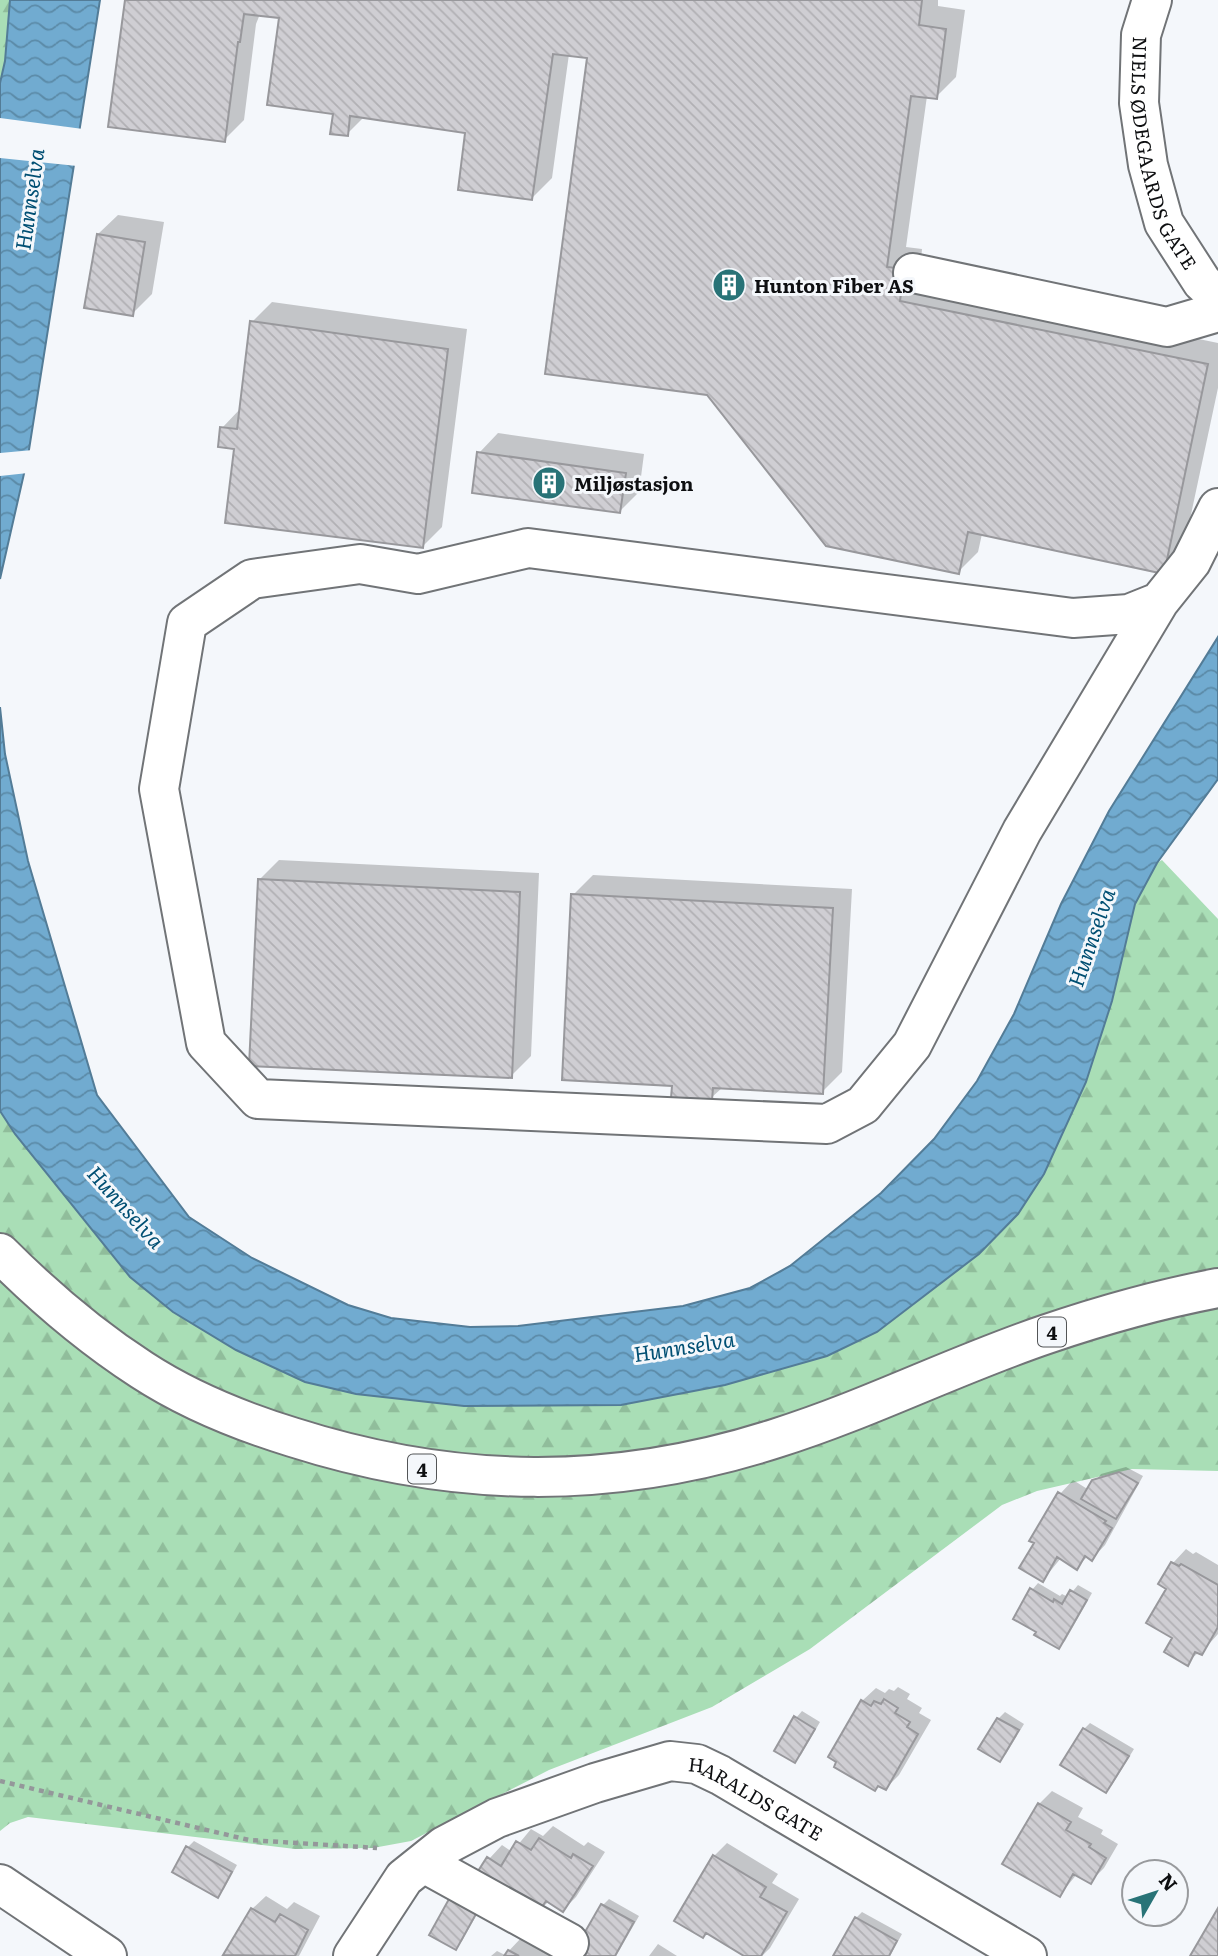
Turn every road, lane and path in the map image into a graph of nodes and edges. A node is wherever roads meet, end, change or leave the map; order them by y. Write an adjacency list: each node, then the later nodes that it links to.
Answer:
1 (1152, 0): 3 (main road, NIELS ØDEGAARDS GATE)
2 (912, 273): 4 (main road)
3 (1218, 297)
4 (1218, 312)
5 (1218, 508): 6 (main road)
6 (1159, 602): 6 (main road)
7 (0, 1254): 8 (main road, 4)
8 (1218, 1288)
9 (0, 1781): 10 (path)
10 (424, 1863): 12 (main road); 13 (main road, HARALDS GATE); 15 (main road, HARALDS GATE)
11 (0, 1884): 14 (main road)
12 (569, 1944)
13 (367, 1951)
14 (107, 1956)
15 (1027, 1956)

